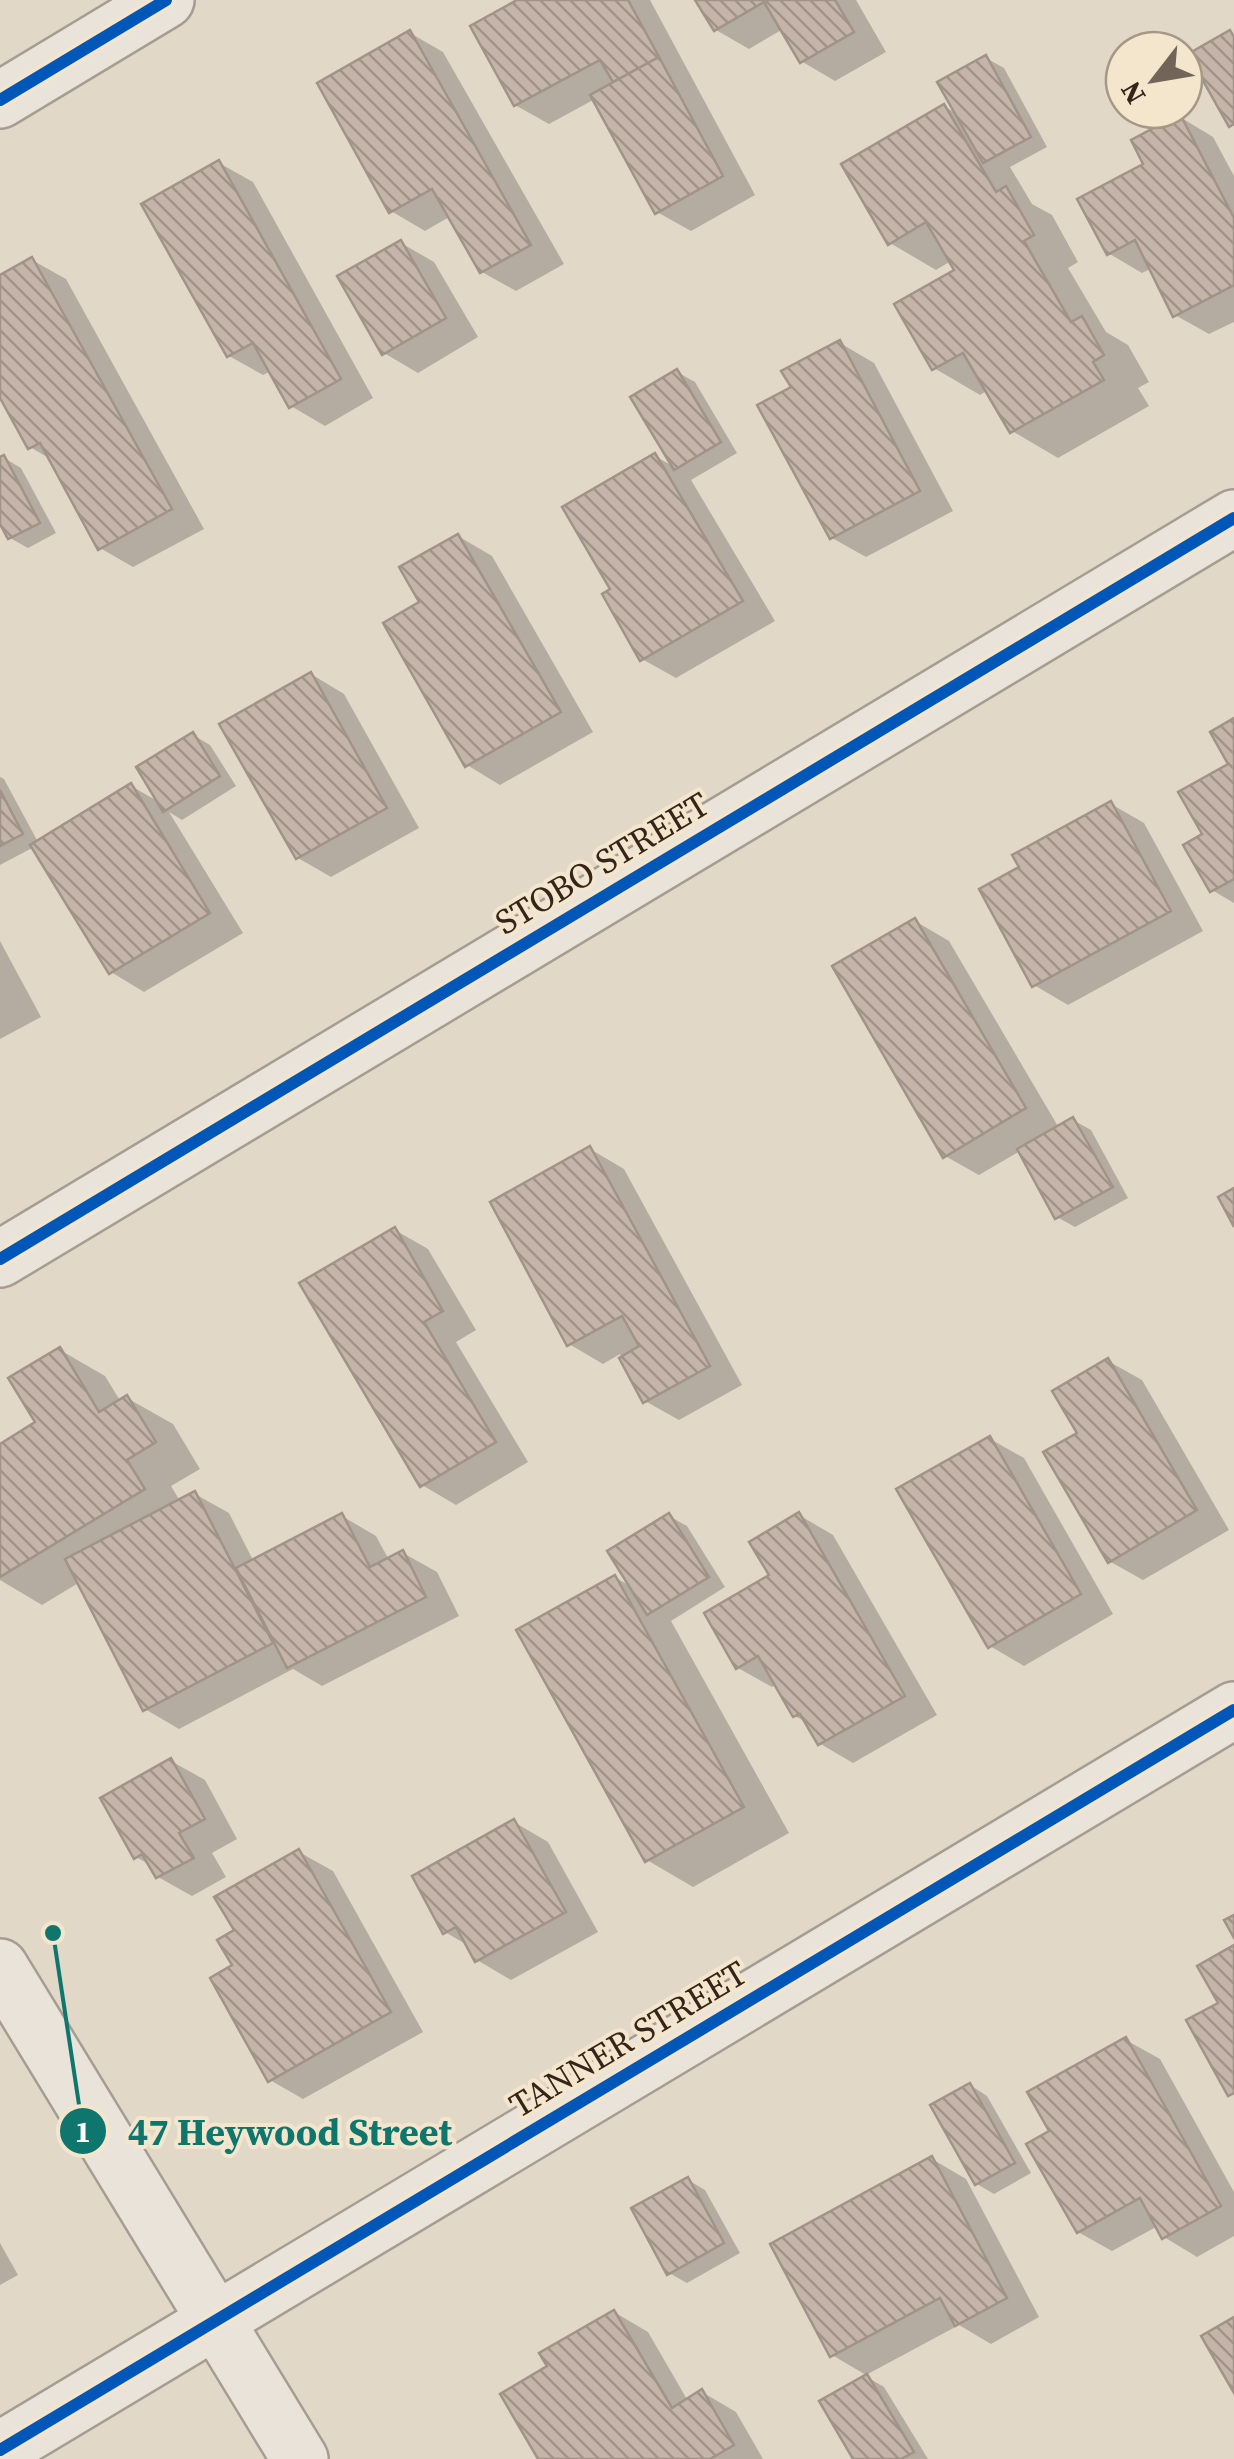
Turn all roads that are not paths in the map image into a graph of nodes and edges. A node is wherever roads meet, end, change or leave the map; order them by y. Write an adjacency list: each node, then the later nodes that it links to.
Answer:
1 (166, 0): 2 (street)
2 (0, 100)
3 (1234, 518): 4 (street, STOBO STREET)
4 (0, 1260)
5 (1234, 1710): 7 (street, TANNER STREET)
6 (0, 1967): 7 (street)
7 (217, 2322): 8 (street, TANNER STREET); 9 (street)
8 (0, 2450)
9 (300, 2459)

